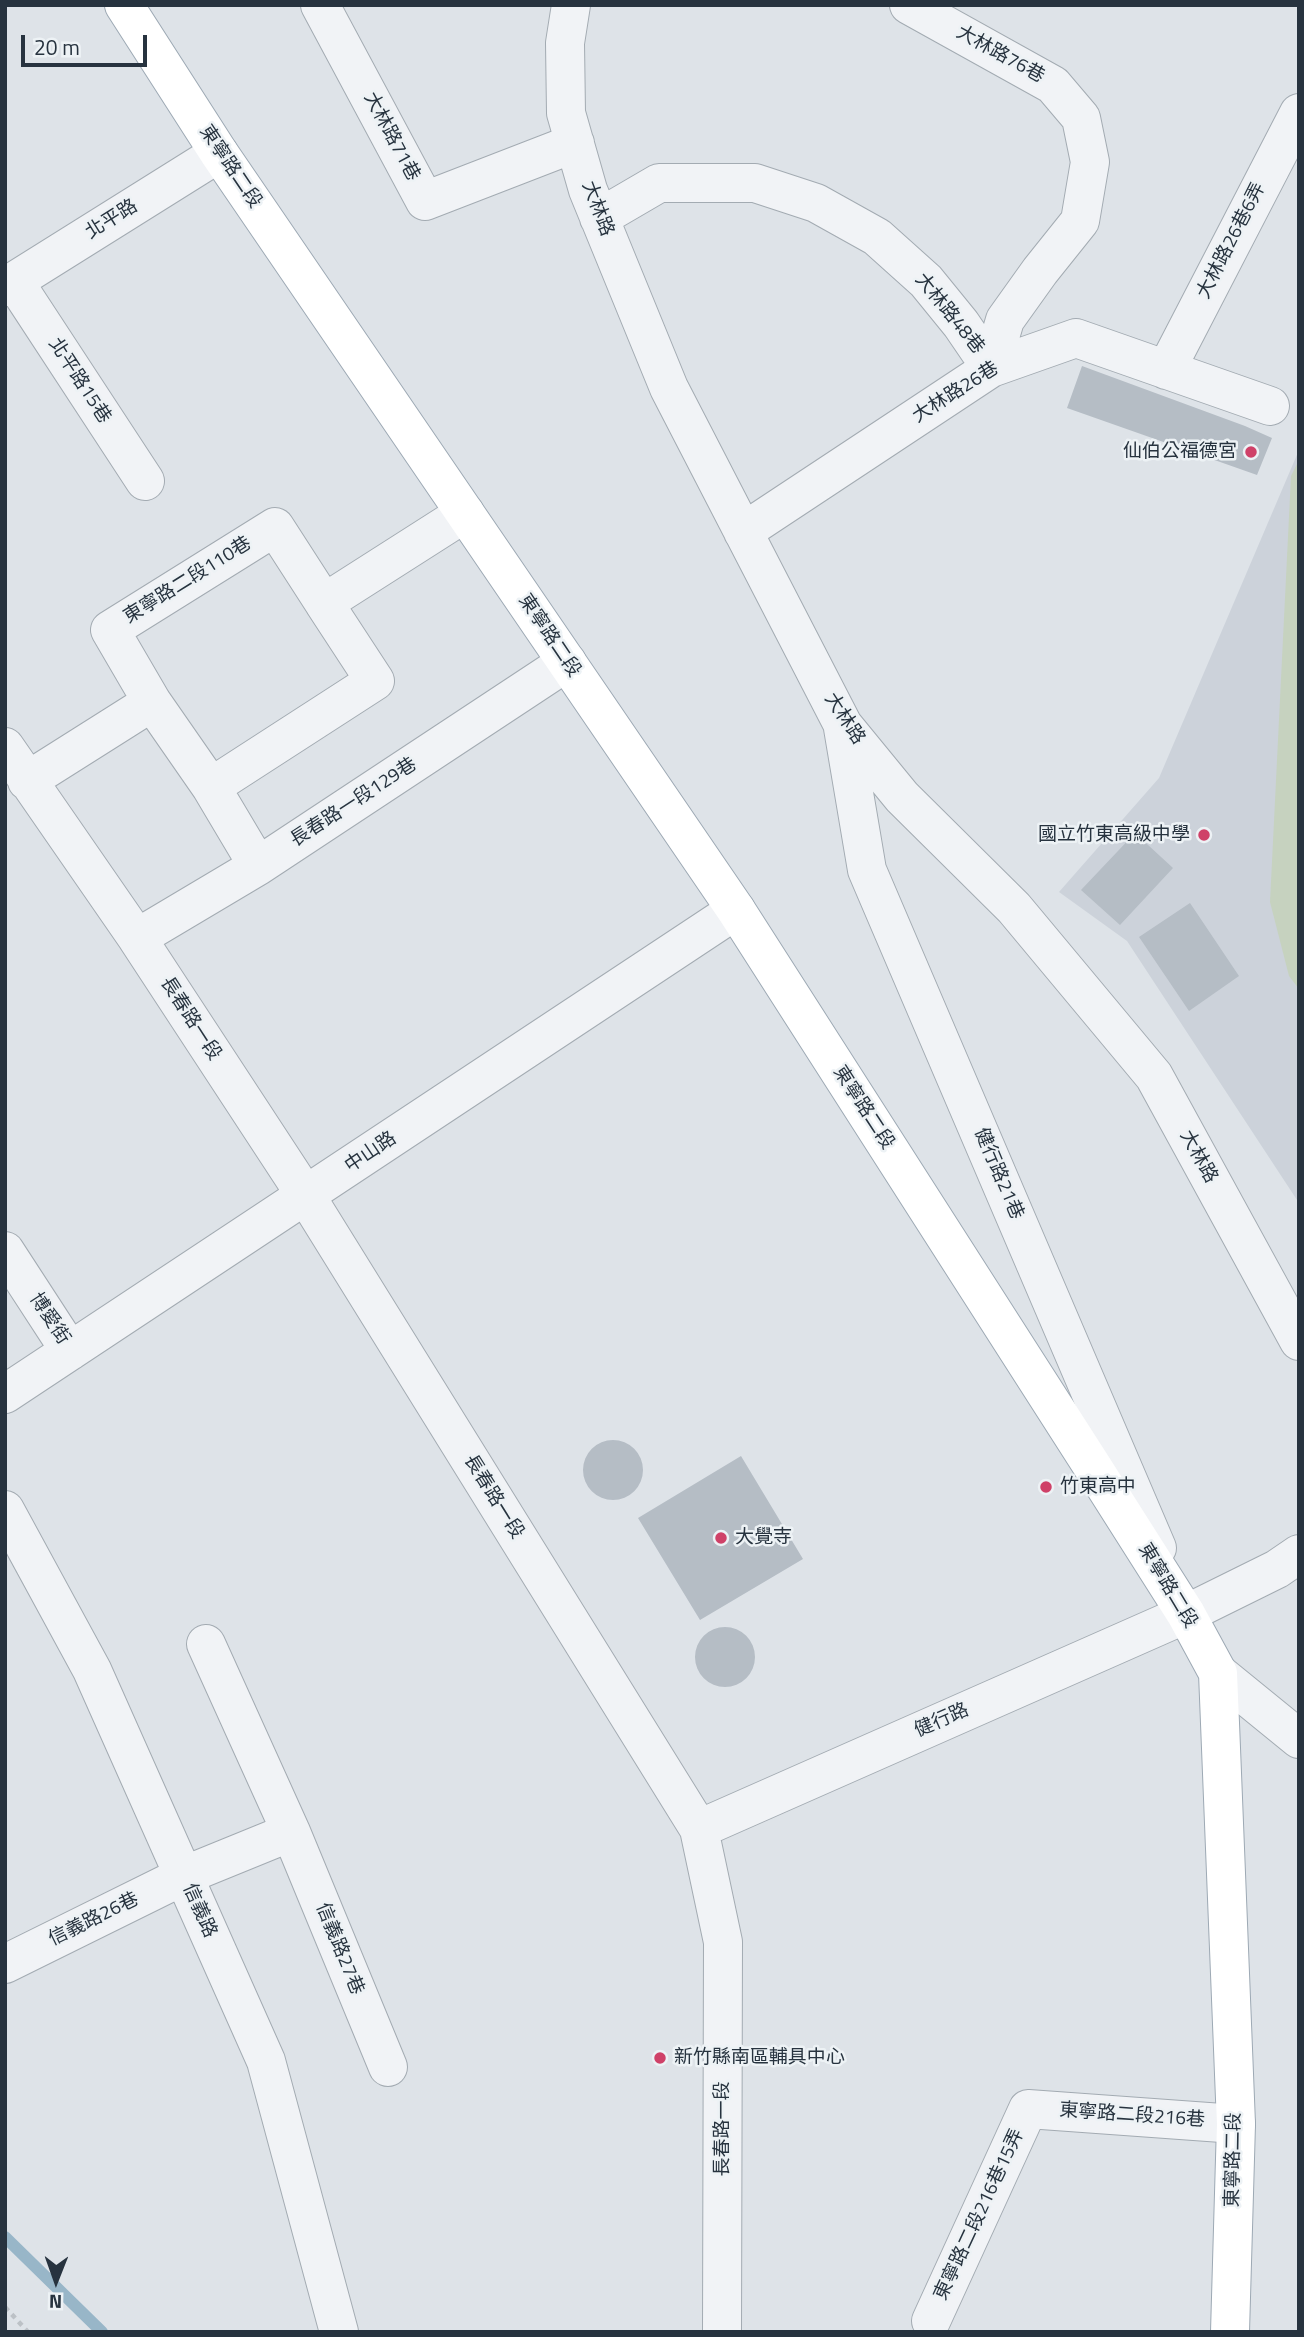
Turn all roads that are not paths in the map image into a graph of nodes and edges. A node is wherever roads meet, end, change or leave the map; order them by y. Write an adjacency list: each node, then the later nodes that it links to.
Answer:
1 (124, 5): 7 (main road, 東寧路二段)
2 (320, 5): 6 (street, 大林路71巷)
3 (571, 5): 6 (street, 大林路)
4 (909, 5): 10 (street, 大林路76巷)
5 (1299, 113): 11 (street, 大林路26巷6弄)
6 (575, 143): 8 (street, 大林路)
7 (219, 153): 9 (street, 北平路); 14 (main road, 東寧路二段)
8 (599, 218): 10 (street, 大林路48巷); 15 (street, 大林路)
9 (10, 284): 13 (street, 北平路15巷)
10 (991, 368): 11 (street, 大林路26巷); 15 (street, 大林路26巷)
11 (1166, 370): 12 (street, 大林路26巷)
12 (1270, 406)
13 (145, 481)
14 (465, 513): 16 (street); 17 (main road, 東寧路二段)
15 (743, 531): 19 (street, 大林路)
16 (324, 603): 18 (street, 東寧路二段110巷); 22 (street, 東寧路二段110巷)
17 (567, 662): 23 (street, 長春路一段129巷); 24 (main road, 東寧路二段)
18 (152, 702): 21 (street); 22 (street, 東寧路二段110巷)
19 (843, 725): 28 (street, 大林路); 33 (street, 健行路21巷)
20 (5, 747): 21 (street, 長春路一段)
21 (27, 781): 25 (street, 長春路一段)
22 (211, 787): 23 (street, 東寧路二段110巷)
23 (258, 866): 25 (street, 長春路一段129巷)
24 (736, 910): 26 (street, 中山路); 33 (main road, 東寧路二段)
25 (137, 938): 26 (street, 長春路一段)
26 (306, 1196): 29 (street, 中山路); 38 (street, 長春路一段)
27 (5, 1251): 29 (street, 博愛街)
28 (1299, 1341)
29 (70, 1351): 30 (street, 中山路)
30 (5, 1394)
31 (5, 1510): 40 (street, 信義路)
32 (1299, 1554): 33 (street)
33 (1186, 1614): 35 (main road, 東寧路二段); 38 (street, 健行路)
34 (206, 1644): 39 (street, 信義路27巷)
35 (1218, 1673): 36 (street); 37 (street); 44 (main road, 東寧路二段)
36 (1299, 1713)
37 (1299, 1739)
38 (699, 1829): 47 (street, 長春路一段)
39 (291, 1832): 40 (street); 42 (street, 信義路27巷)
40 (183, 1876): 41 (street, 信義路26巷); 46 (street, 信義路)
41 (5, 1964)
42 (388, 2067)
43 (1028, 2109): 44 (street, 東寧路二段216巷); 45 (street, 東寧路二段216巷15弄)
44 (1236, 2124): 48 (main road, 東寧路二段)
45 (931, 2322)
46 (339, 2332)
47 (722, 2332)
48 (1230, 2332)

